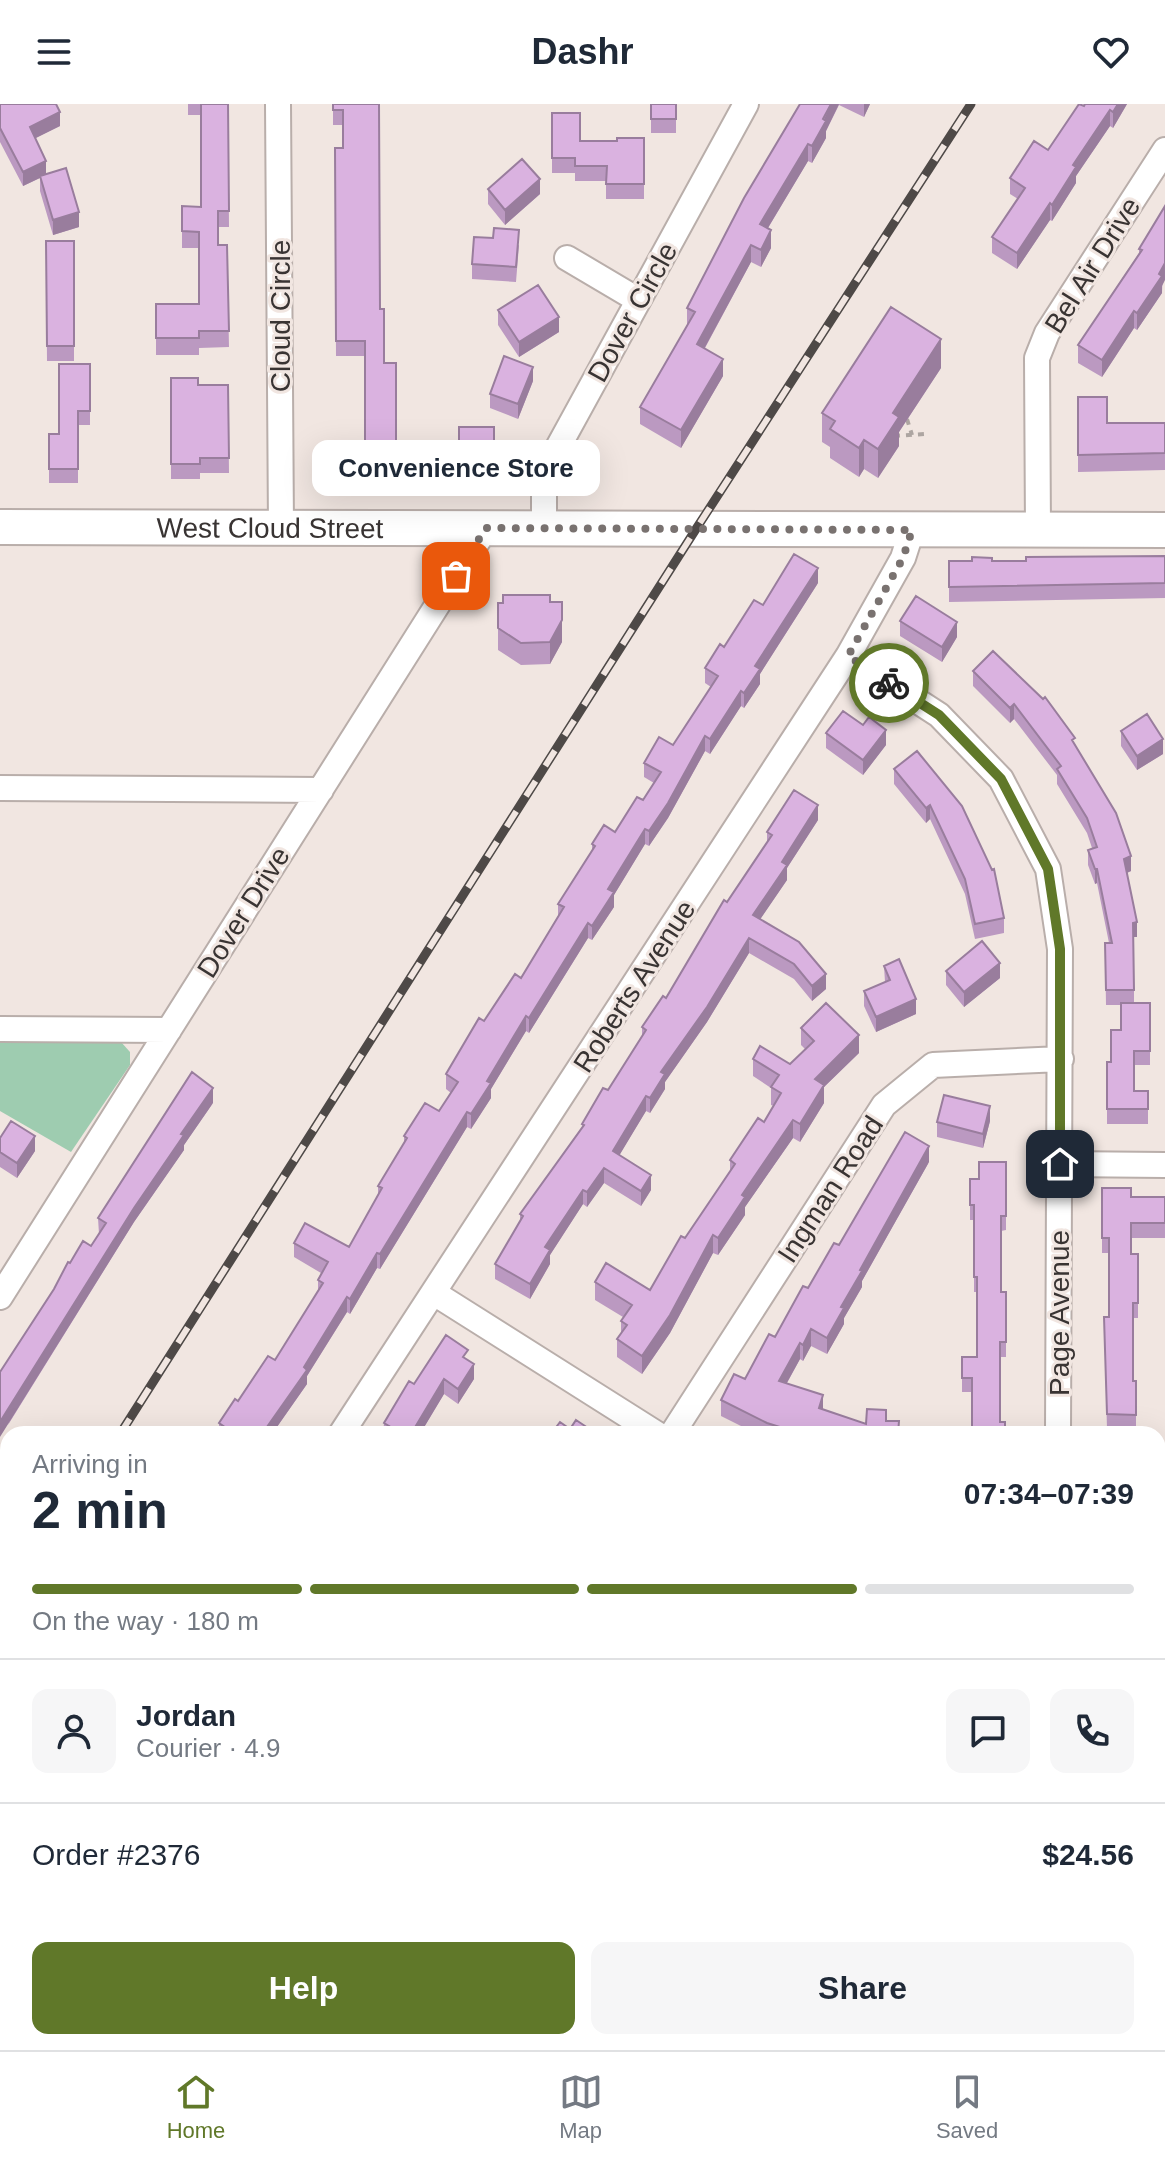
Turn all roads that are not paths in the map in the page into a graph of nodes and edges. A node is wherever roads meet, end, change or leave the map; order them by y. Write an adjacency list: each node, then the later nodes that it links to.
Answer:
1 (278, 104): 8 (street, Cloud Circle)
2 (746, 104): 5 (street, Dover Circle)
3 (1165, 150): 11 (street, Bel Air Drive)
4 (567, 258): 5 (street)
5 (638, 300): 7 (street, Dover Circle)
6 (0, 527): 8 (main road, West Cloud Street)
7 (544, 527): 9 (main road, West Cloud Street); 10 (main road, West Cloud Street)
8 (281, 528): 9 (main road, West Cloud Street)
9 (486, 528): 15 (street, Dover Drive)
10 (912, 530): 11 (main road, West Cloud Street); 13 (street, Roberts Avenue)
11 (1038, 530): 12 (main road, West Cloud Street)
12 (1165, 530)
13 (848, 656): 18 (street, Page Avenue); 21 (street, Roberts Avenue)
14 (0, 788): 15 (street)
15 (321, 790): 17 (street, Dover Drive)
16 (0, 1029): 17 (street)
17 (169, 1030): 22 (street, Dover Drive)
18 (1061, 1059): 19 (street, Page Avenue); 25 (street, Ingman Road)
19 (1060, 1164): 20 (street); 26 (street, Page Avenue)
20 (1165, 1165)
21 (434, 1293): 23 (street, Roberts Avenue); 24 (street)
22 (0, 1297)
23 (346, 1426)
24 (644, 1426)
25 (677, 1426)
26 (1058, 1426)

